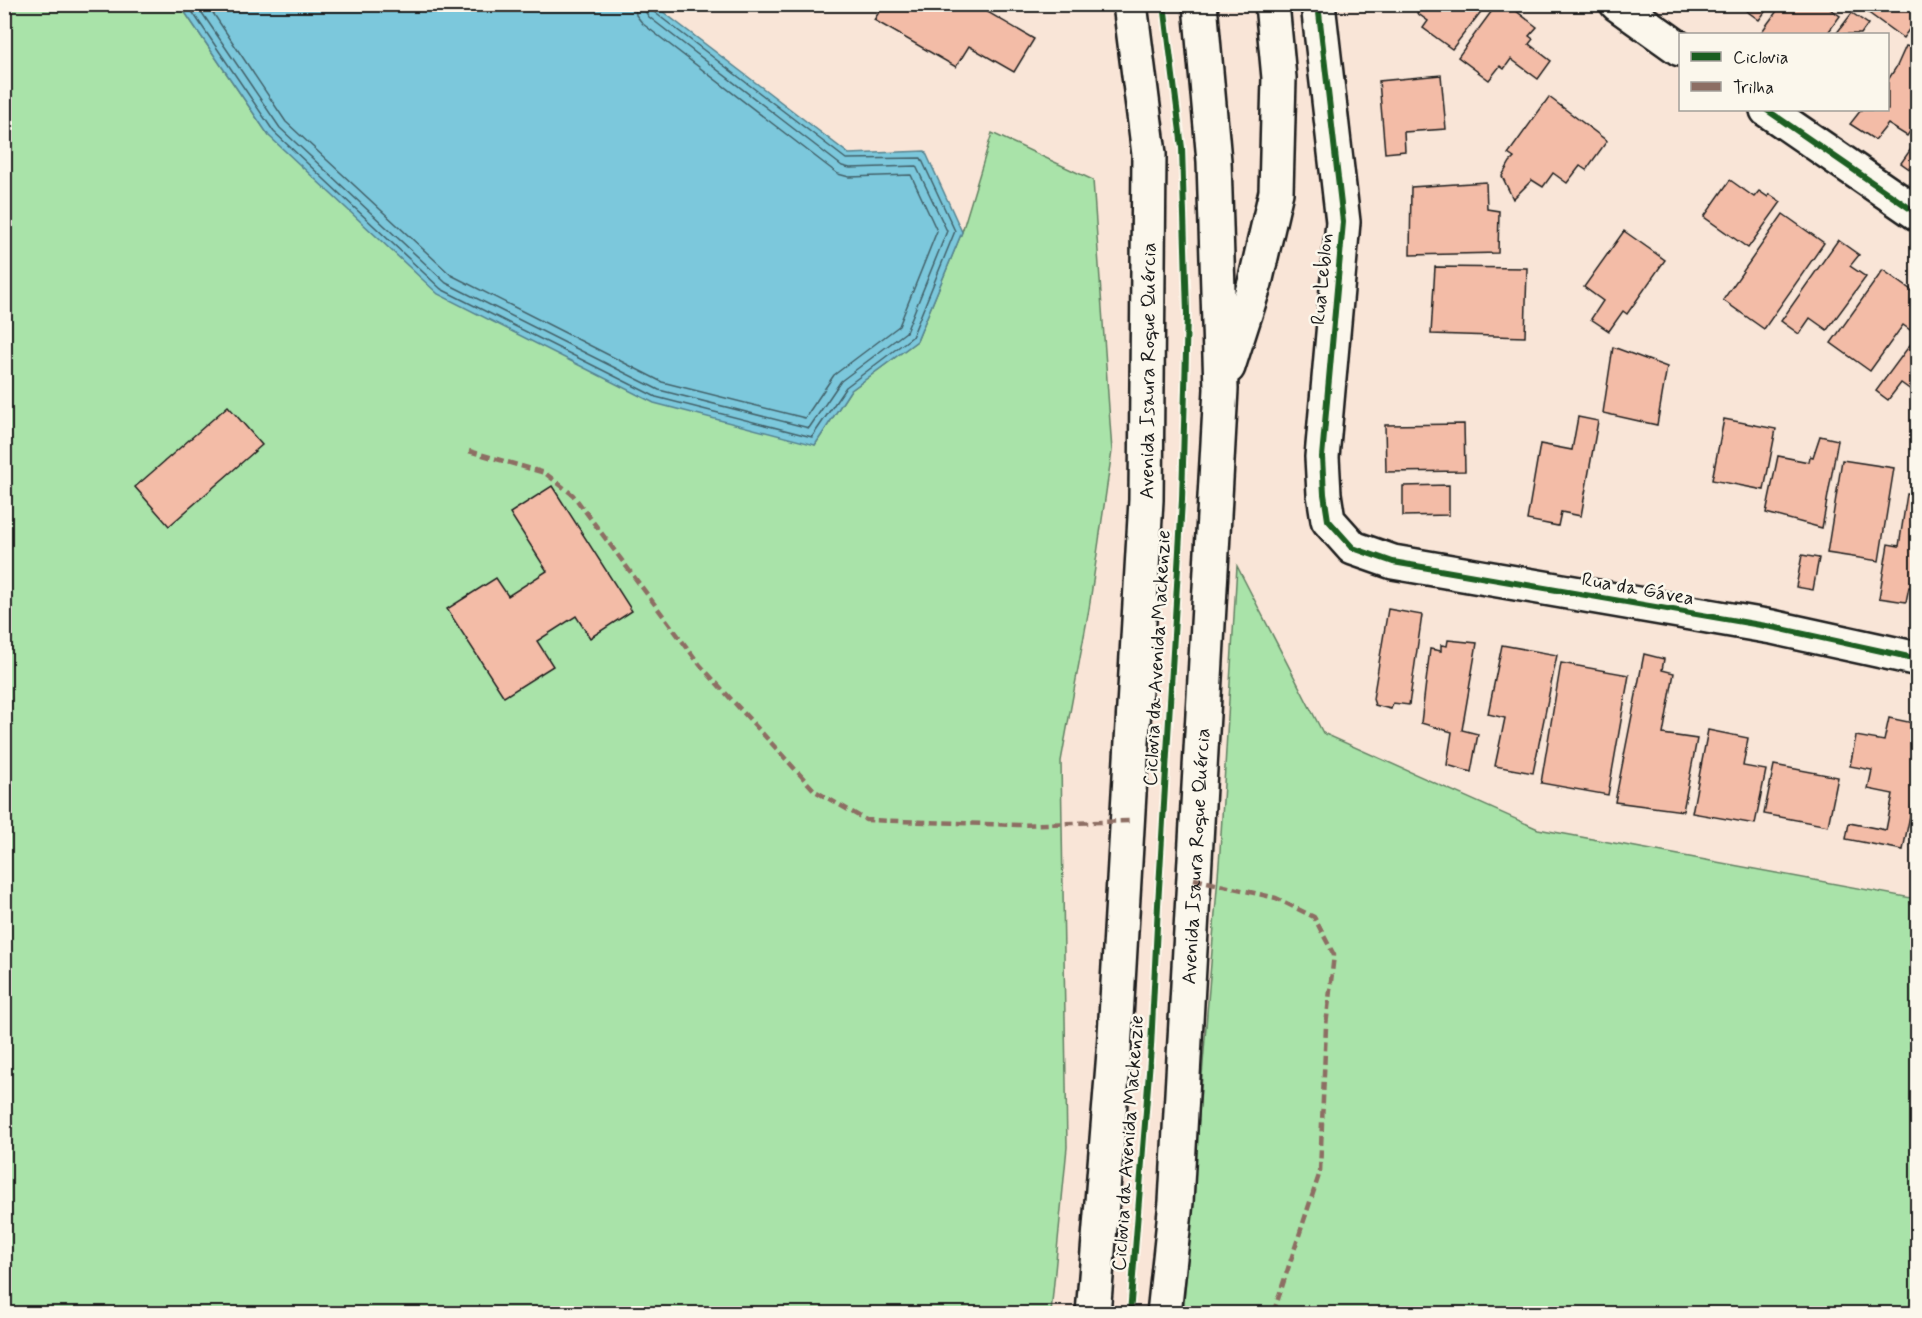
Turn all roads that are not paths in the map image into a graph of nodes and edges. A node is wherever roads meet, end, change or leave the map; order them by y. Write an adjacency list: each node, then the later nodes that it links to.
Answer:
1 (1130, 4): 12 (main road, Avenida Isaura Roque Quércia)
2 (1200, 4): 9 (main road, Avenida Isaura Roque Quércia)
3 (1272, 4): 9 (main road)
4 (1318, 4): 10 (main road, Rua Leblon)
5 (1617, 4): 6 (main road)
6 (1679, 48)
7 (1768, 111): 8 (main road)
8 (1917, 214)
9 (1221, 389): 13 (main road, Avenida Isaura Roque Quércia)
10 (1353, 548): 11 (main road, Rua da Gávea)
11 (1917, 659)
12 (1093, 1314)
13 (1164, 1314)

